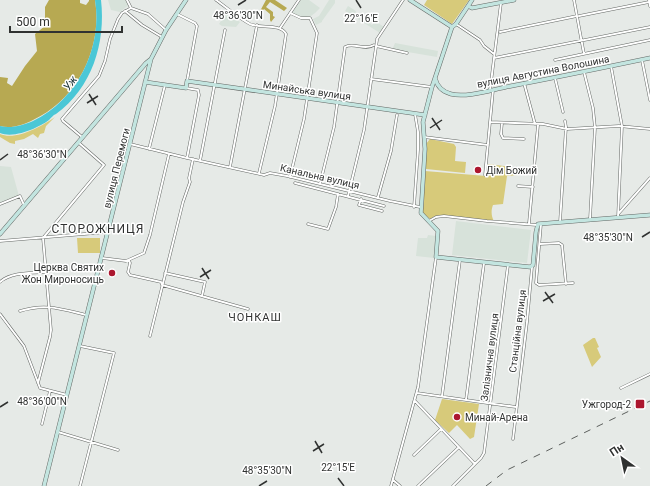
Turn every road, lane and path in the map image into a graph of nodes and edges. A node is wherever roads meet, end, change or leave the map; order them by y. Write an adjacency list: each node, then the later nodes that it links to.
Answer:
1 (127, 0): 14 (street)
2 (186, 0): 17 (street, вулиця Перемоги)
3 (216, 0): 20 (street)
4 (299, 0): 16 (street)
5 (403, 0): 30 (street)
6 (410, 0): 22 (street)
7 (472, 0): 12 (street)
8 (514, 0): 11 (street)
9 (574, 0): 18 (street)
10 (649, 1): 13 (street); 18 (street)
11 (501, 2): 12 (street); 32 (street)
12 (468, 6): 19 (street)
13 (650, 6)
14 (131, 8): 15 (street); 24 (street)
15 (125, 11): 27 (street); 72 (street)
16 (290, 13): 23 (street); 55 (street)
17 (177, 14): 24 (street, вулиця Перемоги); 44 (street)
18 (578, 16): 26 (street); 29 (street)
19 (456, 24): 22 (street); 32 (street)
20 (257, 25): 23 (street); 52 (street)
21 (650, 26): 29 (street)
22 (452, 27): 42 (street)
23 (280, 28): 54 (street)
24 (166, 30): 27 (street, вулиця Перемоги)
25 (226, 30): 48 (street)
26 (500, 32)
27 (162, 37): 36 (street, вулиця Перемоги)
28 (650, 40): 33 (street)
29 (582, 41): 33 (street); 34 (street)
30 (375, 45): 31 (street); 43 (street); 57 (street)
31 (407, 53)
32 (494, 54): 34 (street)
33 (584, 54): 37 (street)
34 (494, 58): 53 (street)
35 (650, 58): 38 (street, вулиця Августина Волошина)
36 (151, 59): 45 (street, вулиця Перемоги); 72 (street)
37 (555, 60)
38 (642, 60): 39 (street, вулиця Августина Волошина); 56 (street)
39 (610, 66): 40 (street, вулиця Августина Волошина); 67 (street)
40 (584, 72): 41 (street, вулиця Августина Волошина); 68 (street)
41 (555, 77): 46 (street, вулиця Августина Волошина); 59 (street)
42 (435, 78): 49 (street); 51 (street)
43 (371, 79): 49 (street); 58 (street)
44 (187, 81): 48 (street, Минайська вулиця); 50 (street)
45 (145, 82): 47 (street); 75 (street, вулиця Перемоги)
46 (524, 84): 53 (street, вулиця Августина Волошина); 66 (street)
47 (165, 85): 50 (street); 77 (street)
48 (215, 86): 52 (street, Минайська вулиця); 81 (street)
49 (432, 87): 51 (street, вулиця Августина Волошина); 62 (street)
50 (186, 88): 79 (street)
51 (440, 88): 53 (street, вулиця Августина Волошина)
52 (245, 90): 54 (street, Минайська вулиця); 82 (street)
53 (492, 90): 64 (street)
54 (276, 94): 55 (street, Минайська вулиця); 83 (street)
55 (307, 98): 57 (street, Минайська вулиця); 85 (street)
56 (650, 100)
57 (337, 102): 58 (street, Минайська вулиця); 88 (street)
58 (367, 107): 60 (street, Минайська вулиця); 91 (street)
59 (563, 112)
60 (415, 113): 62 (street, Минайська вулиця); 99 (street)
61 (397, 115): 94 (street)
62 (425, 115): 71 (street)
63 (565, 121): 69 (street)
64 (490, 122): 65 (street); 76 (street)
65 (502, 123): 66 (street); 73 (street)
66 (536, 124): 69 (street); 90 (street)
67 (622, 126): 68 (street); 70 (street); 102 (street)
68 (595, 128): 69 (street); 104 (street)
69 (565, 129): 106 (street)
70 (650, 129)
71 (424, 137): 76 (street); 100 (street)
72 (83, 138): 74 (street)
73 (524, 139)
74 (79, 142): 97 (street); 112 (street)
75 (130, 144): 77 (street, Канальна вулиця); 110 (street, вулиця Перемоги)
76 (488, 145): 84 (street)
77 (149, 149): 78 (street, Канальна вулиця)
78 (169, 154): 79 (street, Канальна вулиця); 117 (street)
79 (187, 158): 80 (street, Канальна вулиця)
80 (193, 159): 81 (street, Канальна вулиця); 123 (street)
81 (200, 161): 82 (street, Канальна вулиця)
82 (230, 167): 83 (street, Канальна вулиця)
83 (259, 173): 85 (street, Канальна вулиця)
84 (485, 175)
85 (290, 177): 88 (street, Канальна вулиця)
86 (650, 178): 102 (street)
87 (294, 182): 92 (street)
88 (320, 184): 91 (street, Канальна вулиця)
89 (518, 186): 90 (street)
90 (533, 187): 107 (street)
91 (349, 191): 93 (street); 94 (street, Канальна вулиця)
92 (338, 194): 93 (street); 108 (street)
93 (348, 196): 95 (street)
94 (378, 197): 99 (street, Канальна вулиця)
95 (361, 199): 98 (street); 101 (street)
96 (0, 204): 97 (street)
97 (24, 205): 111 (street)
98 (384, 206)
99 (414, 207): 100 (street, Канальна вулиця)
100 (421, 207): 105 (street)
101 (382, 211)
102 (618, 215): 103 (street); 104 (street)
103 (650, 215)
104 (590, 220): 106 (street)
105 (429, 221): 107 (street); 115 (street)
106 (560, 222): 109 (street)
107 (529, 223): 109 (street)
108 (308, 224)
109 (539, 224): 114 (street); 121 (street, Станційна вулиця)
110 (108, 232): 112 (street); 116 (street, вулиця Перемоги)
111 (0, 234)
112 (43, 238): 113 (street); 122 (street)
113 (0, 241)
114 (540, 244): 128 (street); 128 (street)
115 (436, 257): 118 (street); 142 (street)
116 (102, 258): 117 (street); 124 (street, вулиця Перемоги)
117 (129, 260): 129 (street)
118 (460, 260): 119 (street); 144 (street)
119 (484, 263): 120 (street); 145 (street)
120 (508, 265): 121 (street); 147 (street, Залізнична вулиця)
121 (532, 267): 148 (street, Станційна вулиця)
122 (46, 272): 125 (street); 126 (street)
123 (165, 273): 129 (street); 130 (street)
124 (96, 279): 126 (street); 135 (street, вулиця Перемоги)
125 (0, 282)
126 (47, 283): 131 (street)
127 (573, 283): 128 (street)
128 (566, 284)
129 (163, 286): 130 (street); 136 (street)
130 (202, 296): 132 (street)
131 (49, 306): 133 (street); 135 (street); 139 (street)
132 (248, 309)
133 (20, 311)
134 (0, 314): 139 (street)
135 (87, 315): 137 (street, вулиця Перемоги)
136 (150, 336)
137 (80, 346): 143 (street, вулиця Перемоги); 153 (street)
138 (650, 374): 140 (street)
139 (38, 383): 141 (street)
140 (621, 388)
141 (50, 391): 143 (street); 149 (street)
142 (417, 393): 144 (street); 146 (street)
143 (67, 395): 151 (street, вулиця Перемоги)
144 (442, 396): 145 (street)
145 (466, 400): 147 (street)
146 (415, 401): 150 (street); 158 (street)
147 (491, 404): 148 (street); 157 (street, Залізнична вулиця)
148 (516, 407): 152 (street, Станційна вулиця)
149 (42, 424)
150 (441, 429): 154 (street); 156 (street)
151 (58, 432): 153 (street); 159 (street, вулиця Перемоги)
152 (513, 439)
153 (92, 442): 155 (street); 160 (street)
154 (458, 448): 157 (street); 163 (street)
155 (118, 450)
156 (414, 455)
157 (475, 464): 164 (street, Залізнична вулиця)
158 (393, 480): 161 (street); 162 (street)
159 (44, 486)
160 (80, 486)
161 (391, 486)
162 (400, 486)
163 (418, 486)
164 (453, 486)

